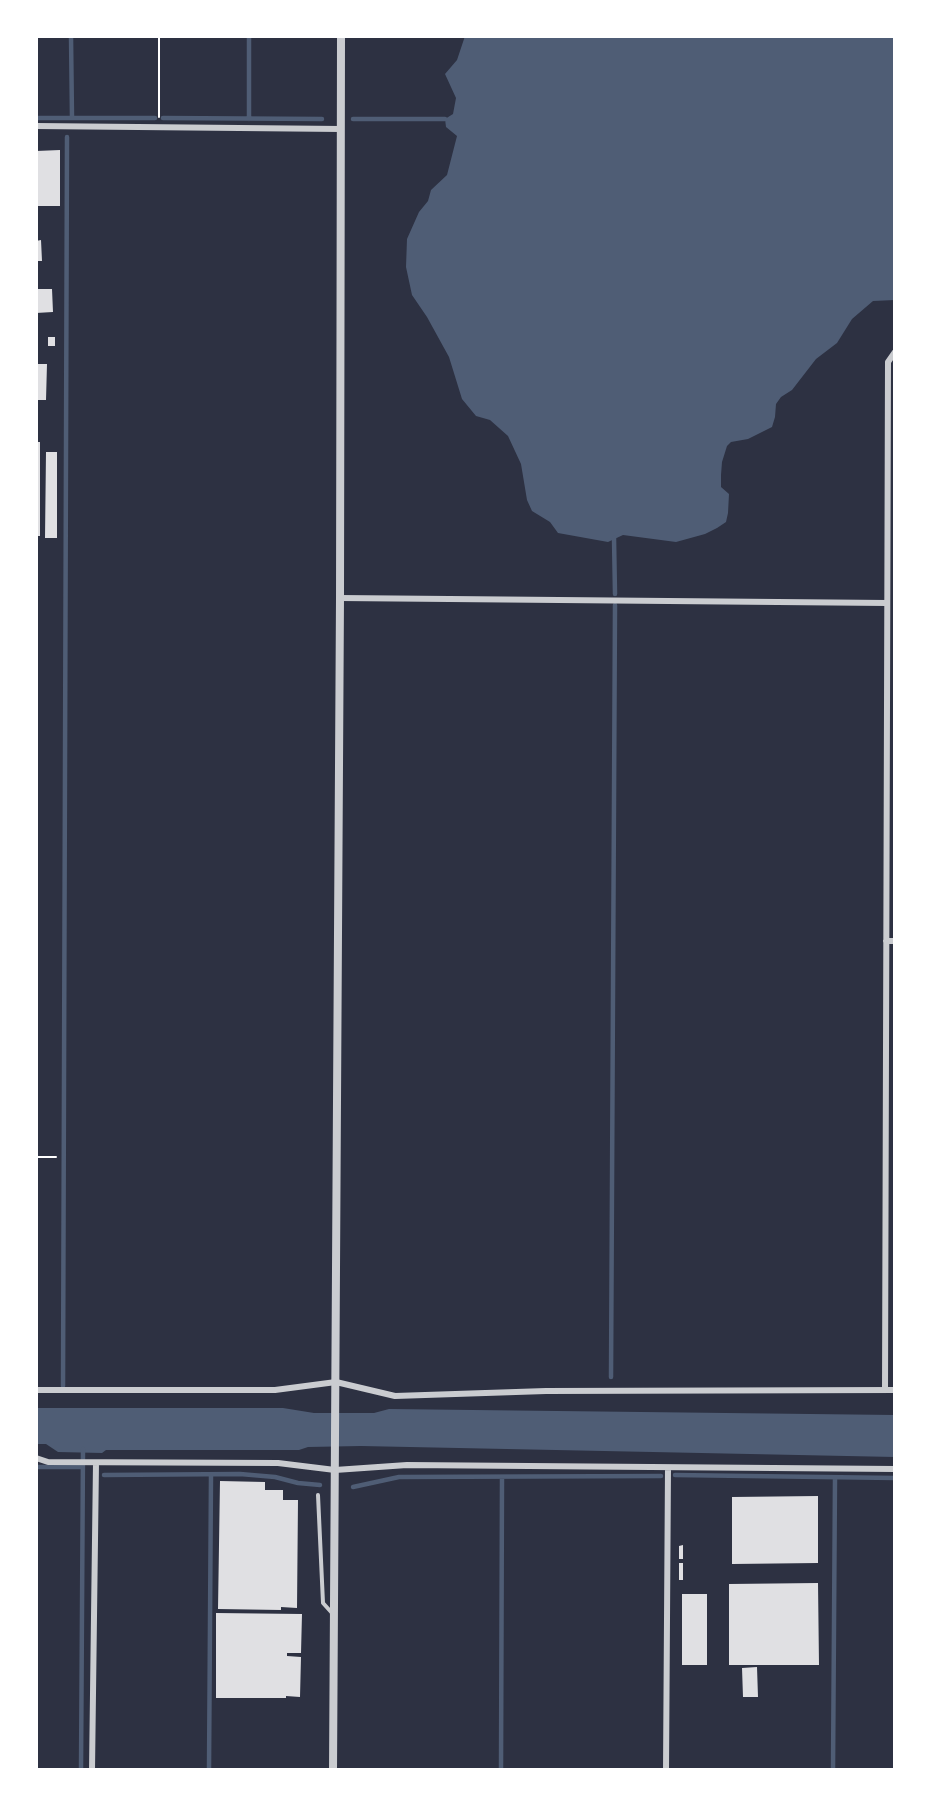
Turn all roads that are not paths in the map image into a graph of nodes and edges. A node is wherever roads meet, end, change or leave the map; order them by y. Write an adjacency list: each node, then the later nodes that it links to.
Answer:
1 (341, 36): 3 (street)
2 (36, 126): 3 (street)
3 (341, 129): 5 (street)
4 (895, 352): 6 (street)
5 (340, 598): 6 (street); 9 (street)
6 (887, 603): 7 (street)
7 (886, 941): 8 (street); 11 (street)
8 (895, 941)
9 (336, 1382): 10 (street); 11 (street); 15 (street)
10 (36, 1390)
11 (885, 1390): 12 (street)
12 (895, 1390)
13 (36, 1458): 14 (street)
14 (94, 1463): 15 (street); 20 (street)
15 (335, 1465): 16 (street); 19 (street)
16 (668, 1468): 17 (street); 22 (street)
17 (895, 1469)
18 (318, 1495): 19 (lane)
19 (334, 1615): 21 (street)
20 (92, 1770)
21 (333, 1770)
22 (666, 1770)

